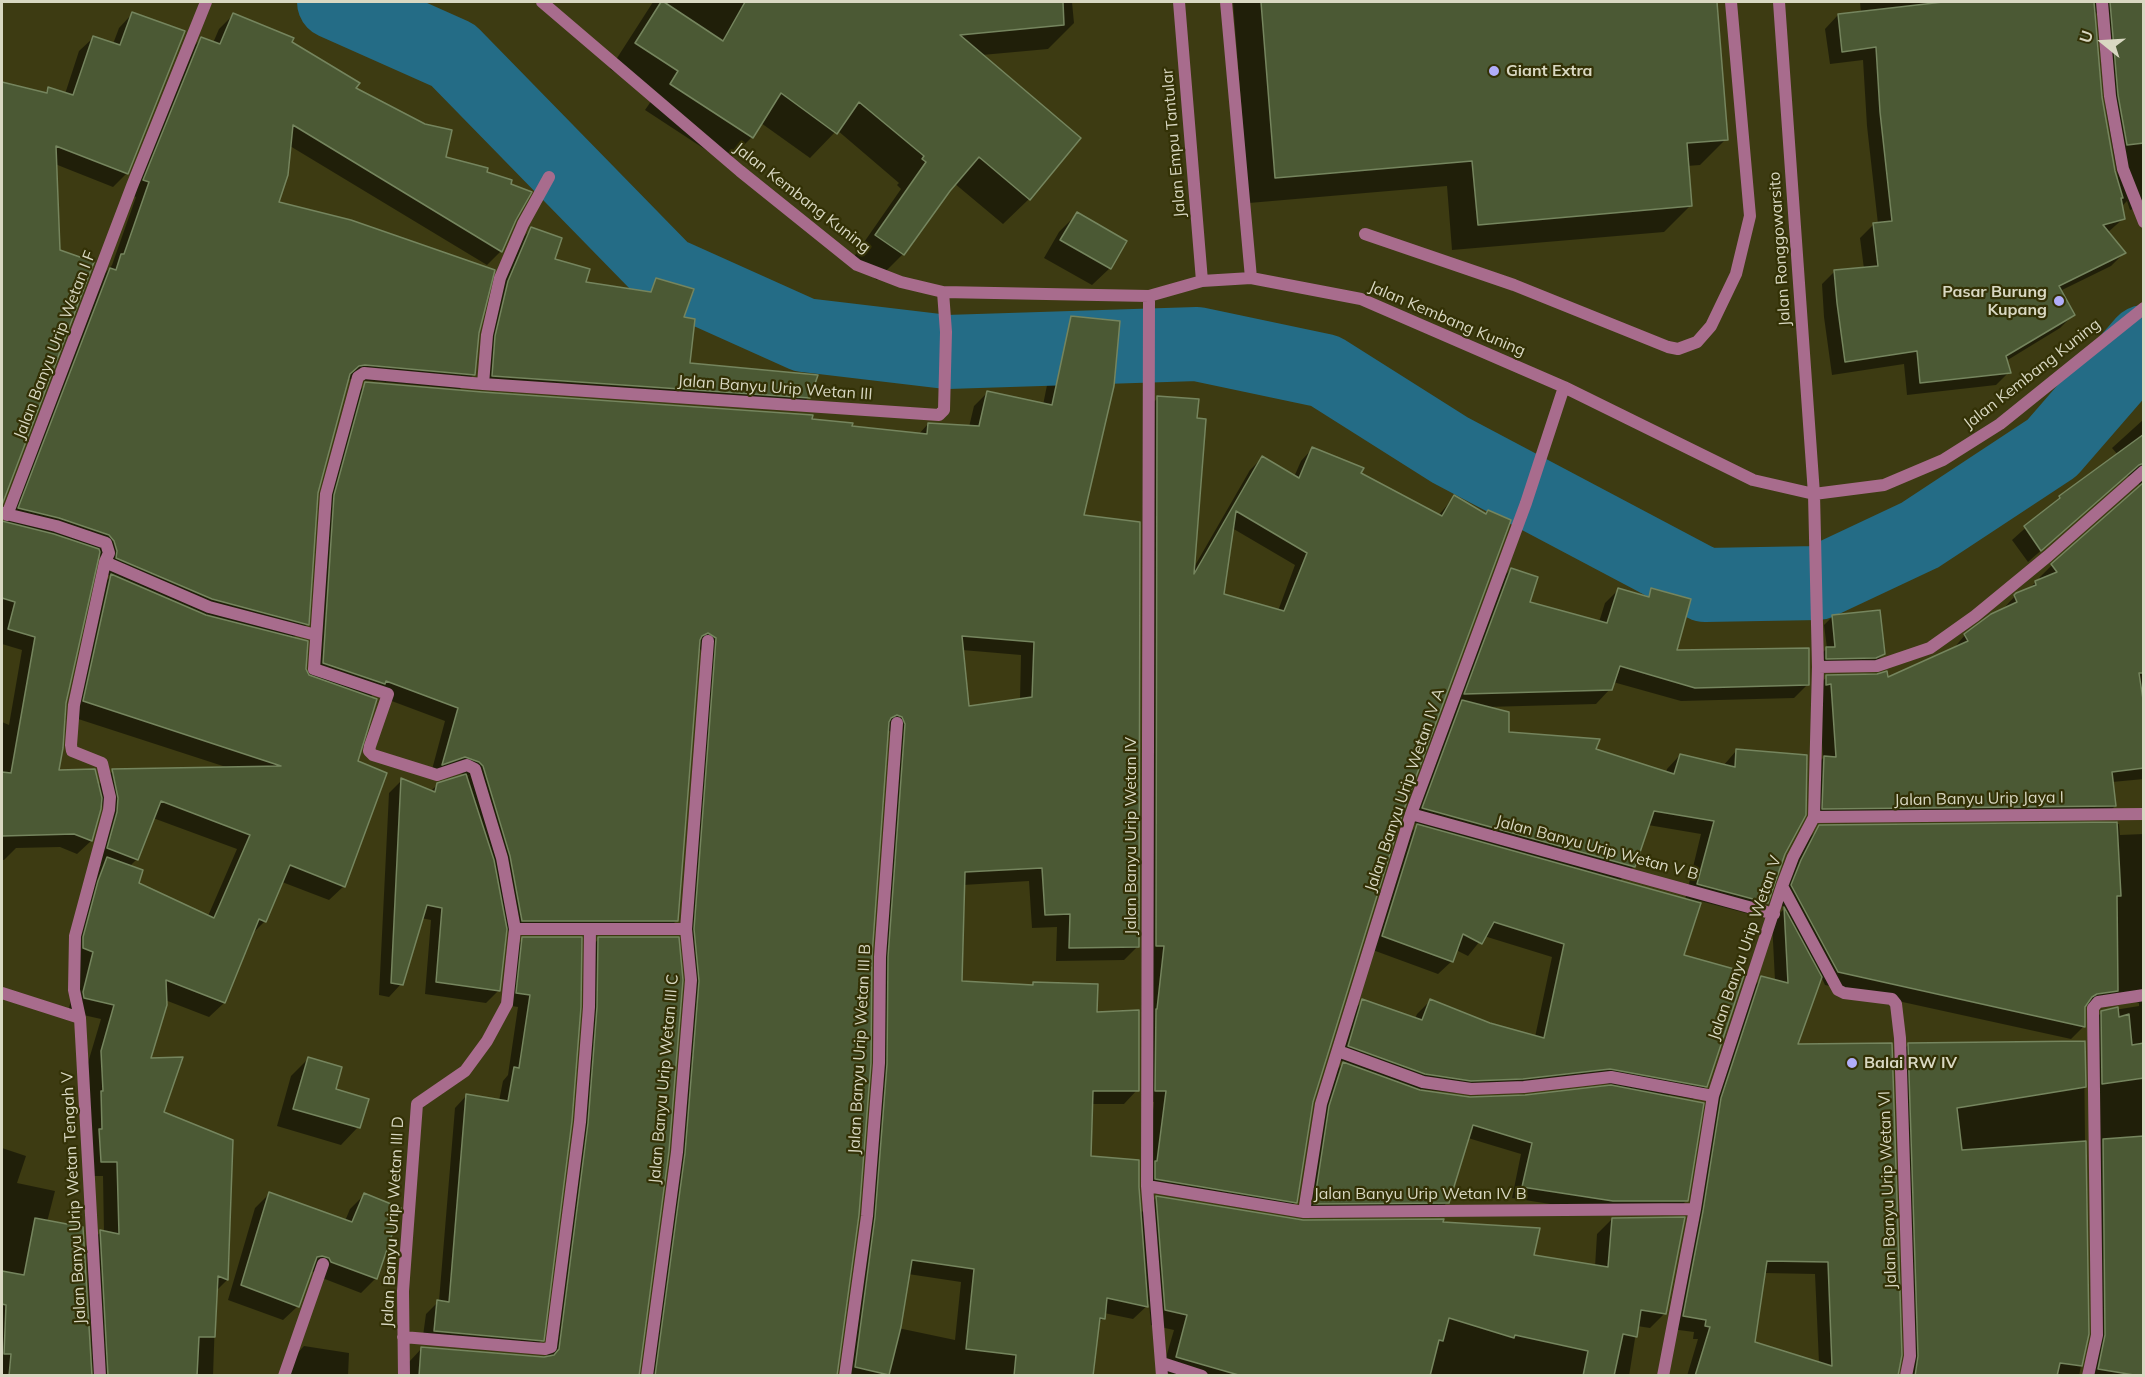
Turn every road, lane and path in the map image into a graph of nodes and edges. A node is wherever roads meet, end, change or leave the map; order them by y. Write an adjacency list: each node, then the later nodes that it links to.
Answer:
1 (206, 2): 20 (street, Jalan Banyu Urip Wetan I F)
2 (542, 2): 13 (street, Jalan Kembang Kuning)
3 (1179, 2): 12 (street, Jalan Empu Tantular)
4 (1226, 2): 11 (street)
5 (1731, 2): 10 (street)
6 (1779, 2): 19 (street, Jalan Ronggowarsito)
7 (2102, 2): 9 (street)
8 (549, 177): 16 (street)
9 (2144, 222)
10 (1365, 234)
11 (1251, 278): 12 (street, Jalan Kembang Kuning); 17 (street, Jalan Kembang Kuning)
12 (1202, 281): 14 (street, Jalan Kembang Kuning)
13 (944, 292): 14 (street, Jalan Kembang Kuning); 16 (street, Jalan Banyu Urip Wetan III)
14 (1149, 296): 39 (street, Jalan Banyu Urip Wetan IV)
15 (2144, 308): 19 (street, Jalan Kembang Kuning)
16 (483, 384): 22 (street, Jalan Banyu Urip Wetan III)
17 (1564, 387): 19 (street, Jalan Kembang Kuning); 26 (street, Jalan Banyu Urip Wetan IV A)
18 (2144, 471): 24 (street)
19 (1814, 494): 24 (street, Jalan Banyu Urip Wetan V)
20 (4, 514): 21 (street)
21 (105, 562): 22 (street); 36 (street, Jalan Banyu Urip Wetan Tengah V)
22 (316, 635): 31 (street, Jalan Banyu Urip Wetan III)
23 (708, 641): 33 (street, Jalan Banyu Urip Wetan III C)
24 (1818, 668): 28 (street, Jalan Banyu Urip Wetan V)
25 (897, 723): 49 (street, Jalan Banyu Urip Wetan III B)
26 (1411, 814): 30 (street, Jalan Banyu Urip Wetan V B); 37 (street, Jalan Banyu Urip Wetan IV A)
27 (2144, 814): 28 (street, Jalan Banyu Urip Jaya I)
28 (1814, 817): 29 (street, Jalan Banyu Urip Wetan V)
29 (1782, 886): 30 (street, Jalan Banyu Urip Wetan V); 52 (street, Jalan Banyu Urip Wetan VI)
30 (1774, 914): 38 (street, Jalan Banyu Urip Wetan V)
31 (515, 929): 32 (street); 43 (street, Jalan Banyu Urip Wetan III D)
32 (590, 929): 33 (street); 43 (street)
33 (686, 929): 48 (street, Jalan Banyu Urip Wetan III C)
34 (2, 993): 36 (street)
35 (2144, 995): 53 (street)
36 (80, 1018): 45 (street, Jalan Banyu Urip Wetan Tengah V)
37 (1338, 1051): 38 (street); 41 (street, Jalan Banyu Urip Wetan IV A)
38 (1713, 1096): 40 (street, Jalan Banyu Urip Wetan V)
39 (1147, 1186): 41 (street, Jalan Banyu Urip Wetan IV B); 44 (street, Jalan Banyu Urip Wetan IV)
40 (1695, 1209): 41 (street, Jalan Banyu Urip Wetan IV B); 51 (street, Jalan Banyu Urip Wetan V)
41 (1304, 1212)
42 (323, 1264): 46 (street)
43 (403, 1337): 47 (street, Jalan Banyu Urip Wetan III D)
44 (1162, 1369): 50 (street)
45 (100, 1376)
46 (284, 1376)
47 (404, 1376)
48 (647, 1376)
49 (845, 1376)
50 (1202, 1376)
51 (1663, 1376)
52 (1906, 1376)
53 (2088, 1376)

